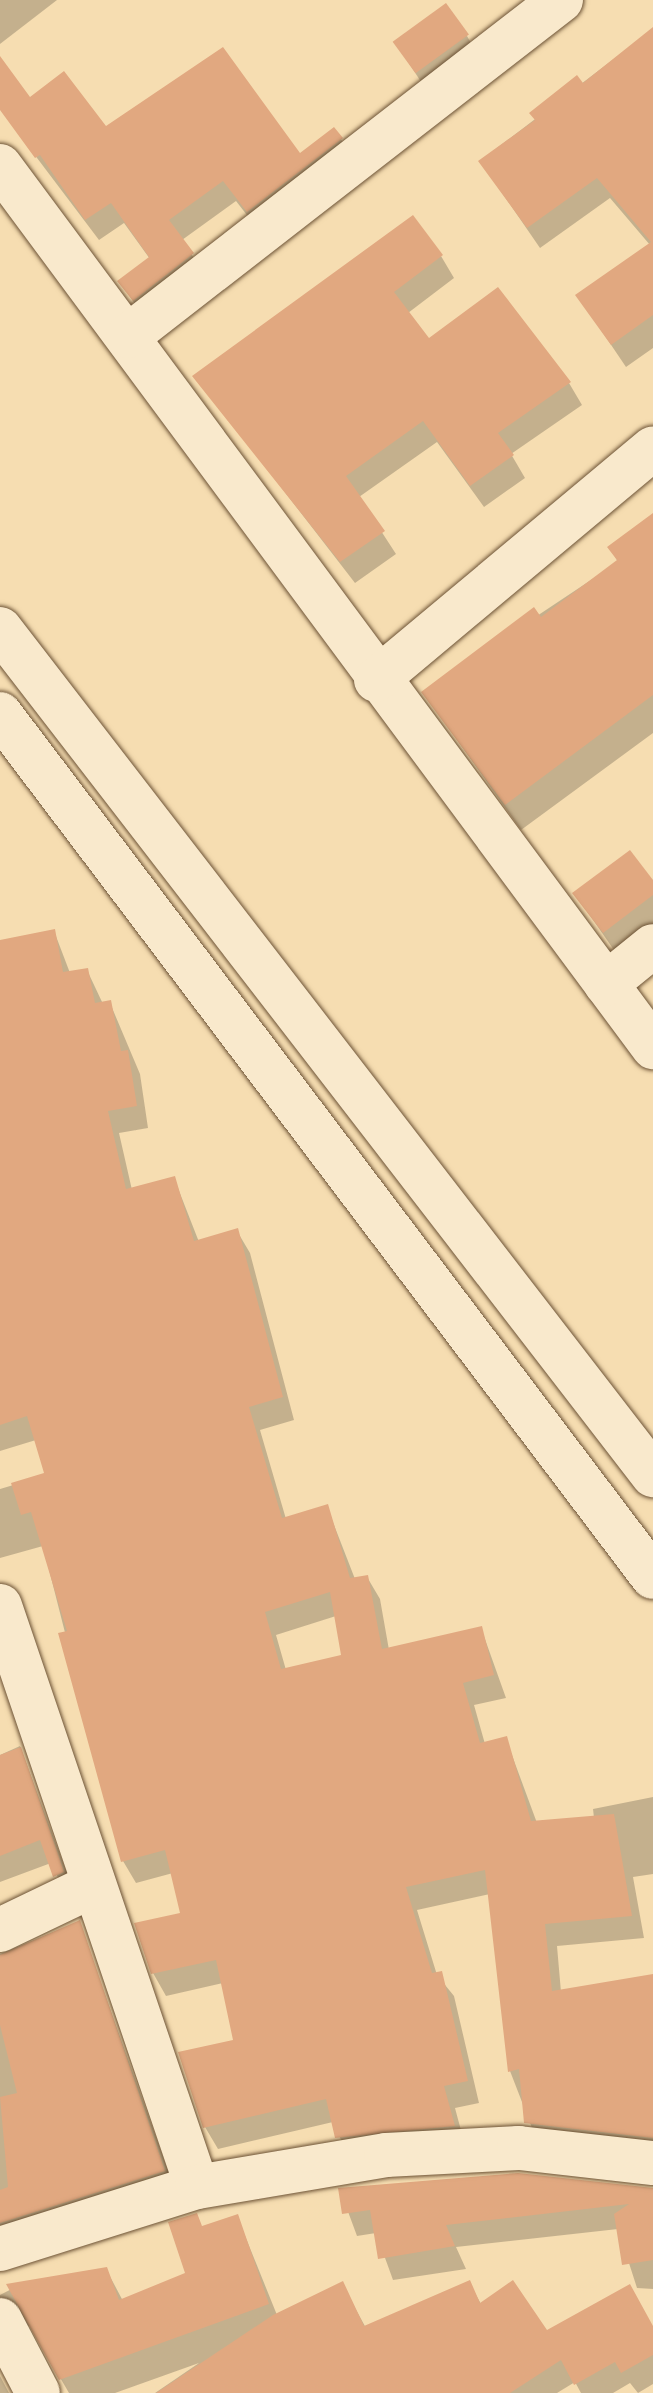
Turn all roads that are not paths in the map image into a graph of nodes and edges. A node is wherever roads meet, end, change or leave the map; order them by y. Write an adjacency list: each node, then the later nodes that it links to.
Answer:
1 (561, 0): 3 (street)
2 (0, 166): 3 (street)
3 (128, 336): 6 (street)
4 (653, 448): 6 (street)
5 (0, 629): 11 (street)
6 (376, 680): 9 (street)
7 (0, 714): 12 (street)
8 (653, 946): 9 (street)
9 (606, 984): 10 (street)
10 (653, 1047)
11 (653, 1475)
12 (653, 1577)
13 (0, 1606): 14 (street)
14 (92, 1886): 15 (street); 17 (street)
15 (0, 1930)
16 (653, 2163): 17 (street)
17 (197, 2187): 18 (street)
18 (0, 2249)
19 (0, 2320): 20 (street)
20 (38, 2393)

